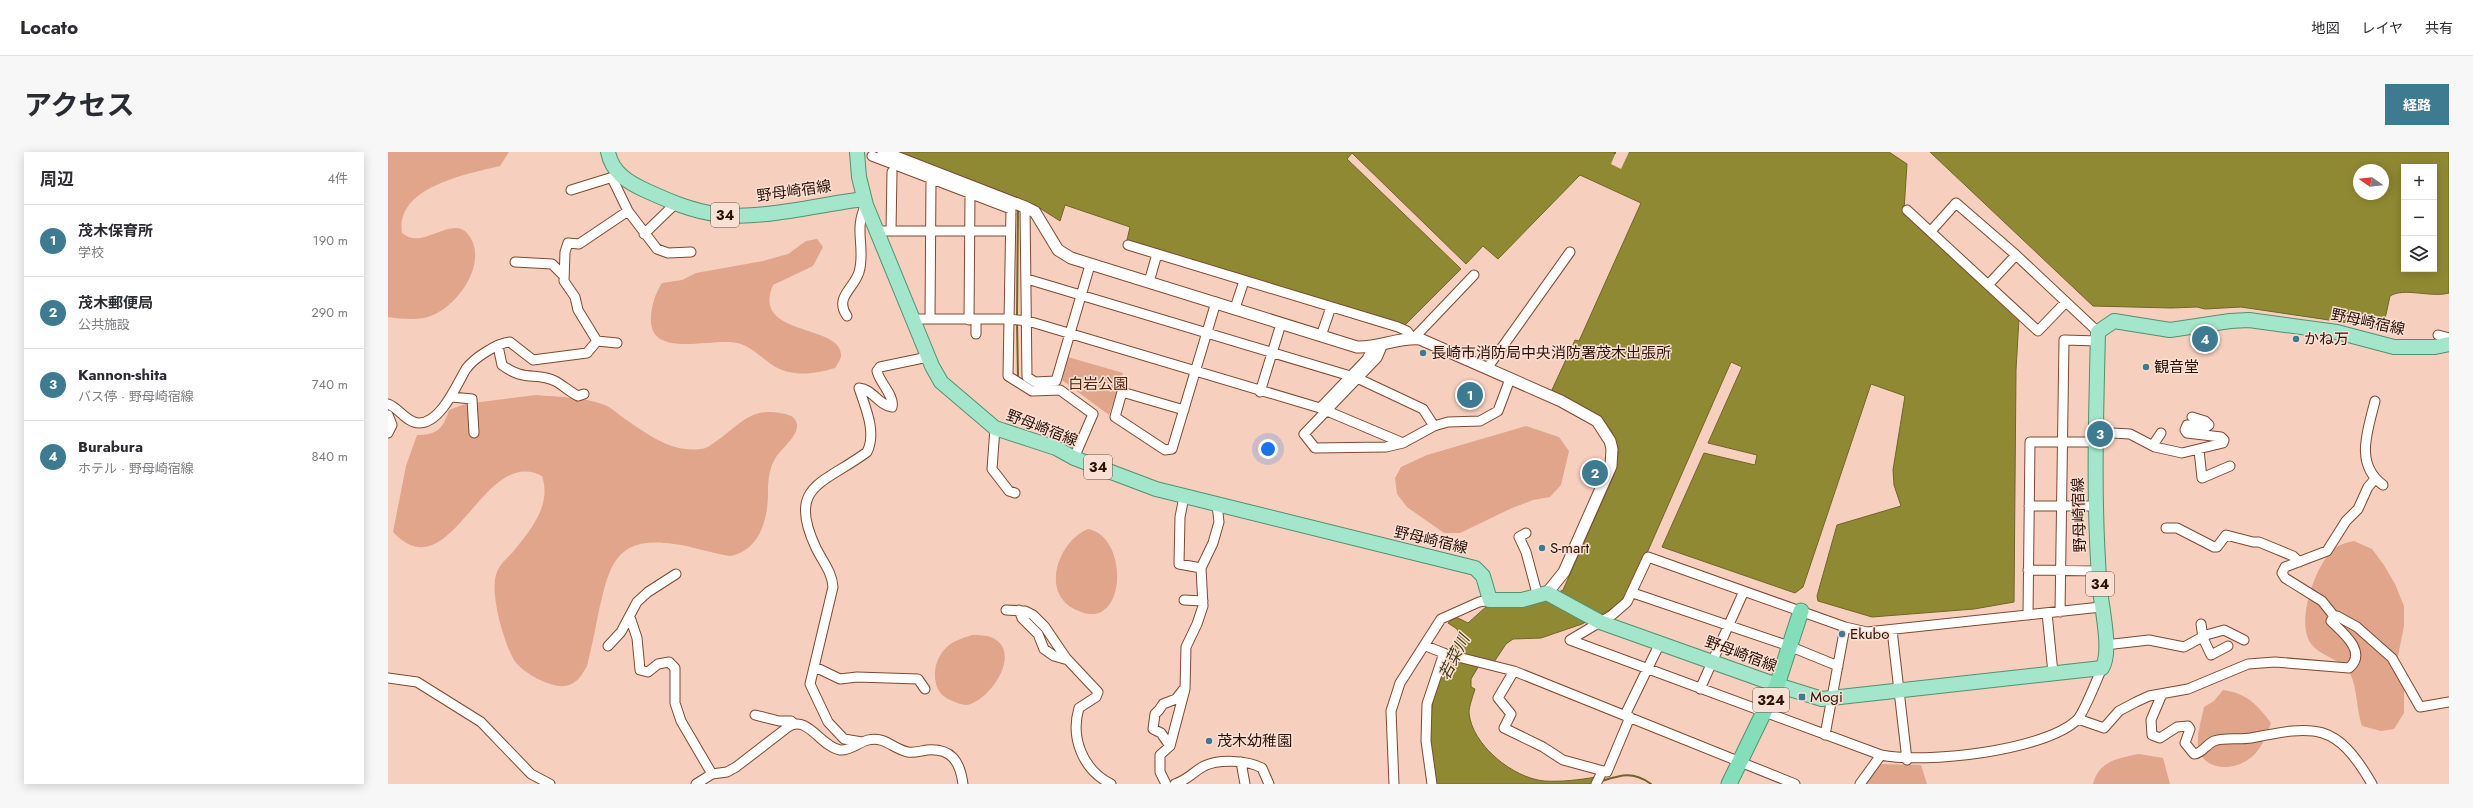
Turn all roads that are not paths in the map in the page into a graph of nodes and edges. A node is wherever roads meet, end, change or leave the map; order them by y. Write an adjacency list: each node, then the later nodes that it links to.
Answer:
1 (608, 152): 6 (main road)
2 (857, 152): 10 (main road, 野母崎宿線 / 34)
3 (883, 152): 12 (street)
4 (872, 156): 7 (street)
5 (892, 172): 18 (street)
6 (615, 175): 8 (street); 11 (main road, 野母崎宿線 / 34); 14 (street)
7 (930, 179): 9 (street); 15 (street)
8 (571, 190)
9 (970, 194): 16 (street); 19 (street)
10 (865, 202): 11 (main road, 野母崎宿線 / 34); 17 (main road, 野母崎宿線 / 34); 40 (street)
11 (676, 203): 21 (street)
12 (1025, 207): 28 (street); 31 (street)
13 (1907, 210): 20 (street)
14 (628, 211): 21 (street); 30 (street)
15 (931, 230): 16 (street); 18 (street); 42 (street)
16 (970, 230): 19 (street); 44 (street)
17 (876, 231): 18 (street); 41 (main road, 野母崎宿線 / 34)
18 (891, 231)
19 (1010, 231): 43 (street)
20 (1931, 231): 26 (street); 34 (street)
21 (644, 234): 23 (street)
22 (1128, 245): 25 (street)
23 (691, 252)
24 (1570, 252): 62 (street)
25 (1157, 254): 32 (street); 33 (street)
26 (2016, 255): 34 (street); 37 (street)
27 (515, 262): 30 (street)
28 (1090, 265): 33 (street); 35 (street)
29 (1474, 275): 53 (street)
30 (564, 276): 55 (street)
31 (1027, 279): 35 (street); 45 (street)
32 (1244, 281): 38 (street); 39 (street)
33 (1149, 282): 36 (street)
34 (1988, 284): 37 (street)
35 (1081, 294): 47 (street); 48 (street)
36 (1216, 302): 39 (street); 48 (street)
37 (2066, 302): 52 (street)
38 (1331, 307): 51 (street); 53 (street)
39 (1235, 308): 46 (street)
40 (847, 316)
41 (912, 319): 42 (street); 61 (main road, 野母崎宿線 / 34)
42 (930, 319): 44 (street)
43 (1011, 319): 44 (street); 45 (street); 85 (street)
44 (972, 320): 49 (street)
45 (1027, 321): 47 (street); 47 (street)
46 (1281, 324): 51 (street); 60 (street)
47 (1070, 333): 63 (street)
48 (1207, 333): 60 (street); 63 (street)
49 (976, 334)
50 (2438, 335): 54 (street)
51 (1321, 336): 59 (street)
52 (2098, 336): 57 (main road, 野母崎宿線); 80 (main road, 野母崎宿線 / 34); 81 (street)
53 (1413, 338): 59 (street); 62 (street)
54 (2449, 338)
55 (597, 341): 56 (street); 58 (street)
56 (617, 343)
57 (2449, 344)
58 (498, 346): 67 (street); 68 (street)
59 (1378, 346): 64 (street)
60 (1272, 354): 64 (street); 66 (street)
61 (928, 357): 76 (main road, 野母崎宿線 / 34); 135 (street)
62 (1488, 367): 65 (street)
63 (1196, 372): 66 (street); 72 (street)
64 (1354, 377): 71 (street); 75 (street)
65 (1510, 379): 75 (street); 105 (street)
66 (1260, 392): 71 (street)
67 (584, 394)
68 (452, 397): 70 (street); 78 (street)
69 (2375, 401): 87 (street)
70 (388, 404)
71 (1323, 409): 82 (street); 82 (street)
72 (1184, 410): 72 (street)
73 (388, 415): 77 (street)
74 (2192, 417): 84 (street)
75 (1434, 426): 82 (street)
76 (995, 428): 85 (main road, 野母崎宿線 / 34); 89 (street)
77 (388, 433)
78 (474, 433)
79 (2161, 433): 83 (street)
80 (2095, 437): 81 (street); 83 (street); 94 (main road, 野母崎宿線 / 34)
81 (2062, 442): 92 (street); 93 (street)
82 (1403, 443)
83 (2152, 446): 84 (street)
84 (2199, 450): 86 (street)
85 (1074, 458): 90 (main road, 野母崎宿線 / 34)
86 (2230, 466)
87 (2375, 479): 88 (street); 97 (street)
88 (2384, 485)
89 (1015, 493)
90 (1184, 497): 91 (main road, 野母崎宿線 / 34); 98 (street)
91 (1217, 505): 98 (street); 107 (main road, 野母崎宿線 / 34)
92 (2029, 506): 93 (street); 99 (street)
93 (2061, 506): 94 (street); 100 (street)
94 (2095, 506): 101 (main road, 野母崎宿線 / 34)
95 (2166, 528): 97 (street)
96 (1526, 533): 105 (street)
97 (2300, 562): 116 (street)
98 (1201, 568): 108 (street)
99 (2028, 570): 100 (street); 115 (street)
100 (2060, 570): 101 (street); 113 (street)
101 (2099, 571): 109 (main road, 野母崎宿線 / 34)
102 (676, 574): 117 (street)
103 (1744, 591): 104 (street); 112 (street); 120 (street)
104 (1633, 593): 118 (street); 120 (street)
105 (1543, 595): 107 (main road); 118 (main road, 野母崎宿線)
106 (1184, 600): 108 (street)
107 (1490, 600): 128 (street)
108 (1203, 601): 143 (street)
109 (2101, 606): 113 (street); 126 (main road, 野母崎宿線 / 34)
110 (1006, 610): 111 (street)
111 (1019, 610): 132 (street); 132 (street)
112 (1801, 611): 121 (street); 129 (highway, 324)
113 (2060, 612): 114 (street)
114 (2047, 613): 115 (street); 139 (street)
115 (2028, 615): 122 (street)
116 (2334, 616): 146 (street); 148 (street)
117 (630, 617): 127 (street); 161 (street)
118 (1596, 620): 125 (main road, 野母崎宿線); 137 (street)
119 (2201, 624): 123 (street)
120 (1730, 626): 129 (street); 133 (street)
121 (1845, 627): 122 (street); 134 (street)
122 (1892, 630): 145 (street)
123 (2203, 638): 124 (street); 126 (street); 130 (street)
124 (2244, 640)
125 (1660, 643): 133 (main road, 野母崎宿線); 137 (street)
126 (2106, 644): 136 (main road, 野母崎宿線 / 34)
127 (608, 646)
128 (1426, 646): 131 (street); 171 (street)
129 (1789, 646): 134 (street); 141 (highway, 324)
130 (2228, 646)
131 (1445, 653): 138 (street); 172 (street)
132 (1068, 660): 166 (street)
133 (1713, 662): 141 (main road, 野母崎宿線); 144 (street)
134 (1838, 666): 147 (street)
135 (815, 667): 142 (street); 155 (street)
136 (2102, 668): 139 (main road, 野母崎宿線); 152 (street)
137 (1648, 669): 144 (street); 151 (street)
138 (1514, 671): 151 (street); 162 (street)
139 (2053, 674): 145 (main road, 野母崎宿線)
140 (388, 678): 163 (street)
141 (1777, 685): 147 (main road, 野母崎宿線); 149 (highway, 324)
142 (925, 689)
143 (1185, 689): 156 (street); 156 (street)
144 (1700, 689): 149 (street)
145 (1899, 690): 147 (main road, 野母崎宿線); 158 (street)
146 (2162, 694): 152 (street); 176 (street)
147 (1831, 699): 154 (street)
148 (2449, 702)
149 (1765, 714): 154 (street); 160 (highway, 324)
150 (755, 715): 153 (street)
151 (1628, 716): 160 (street); 162 (street)
152 (2078, 719): 158 (street)
153 (794, 724): 155 (street); 161 (street)
154 (1825, 735): 157 (street)
155 (862, 742): 165 (street)
156 (1170, 746): 167 (street)
157 (1881, 755): 158 (street); 175 (street)
158 (1907, 760)
159 (1241, 762): 168 (street); 169 (street); 170 (street)
160 (1741, 762): 173 (highway, 324); 174 (street)
161 (712, 774): 164 (street)
162 (1599, 778)
163 (550, 784)
164 (696, 784)
165 (963, 784)
166 (1111, 784)
167 (1166, 784)
168 (1175, 784)
169 (1245, 784)
170 (1269, 784)
171 (1394, 784)
172 (1432, 784)
173 (1729, 784)
174 (1795, 784)
175 (1860, 784)
176 (2372, 784)

